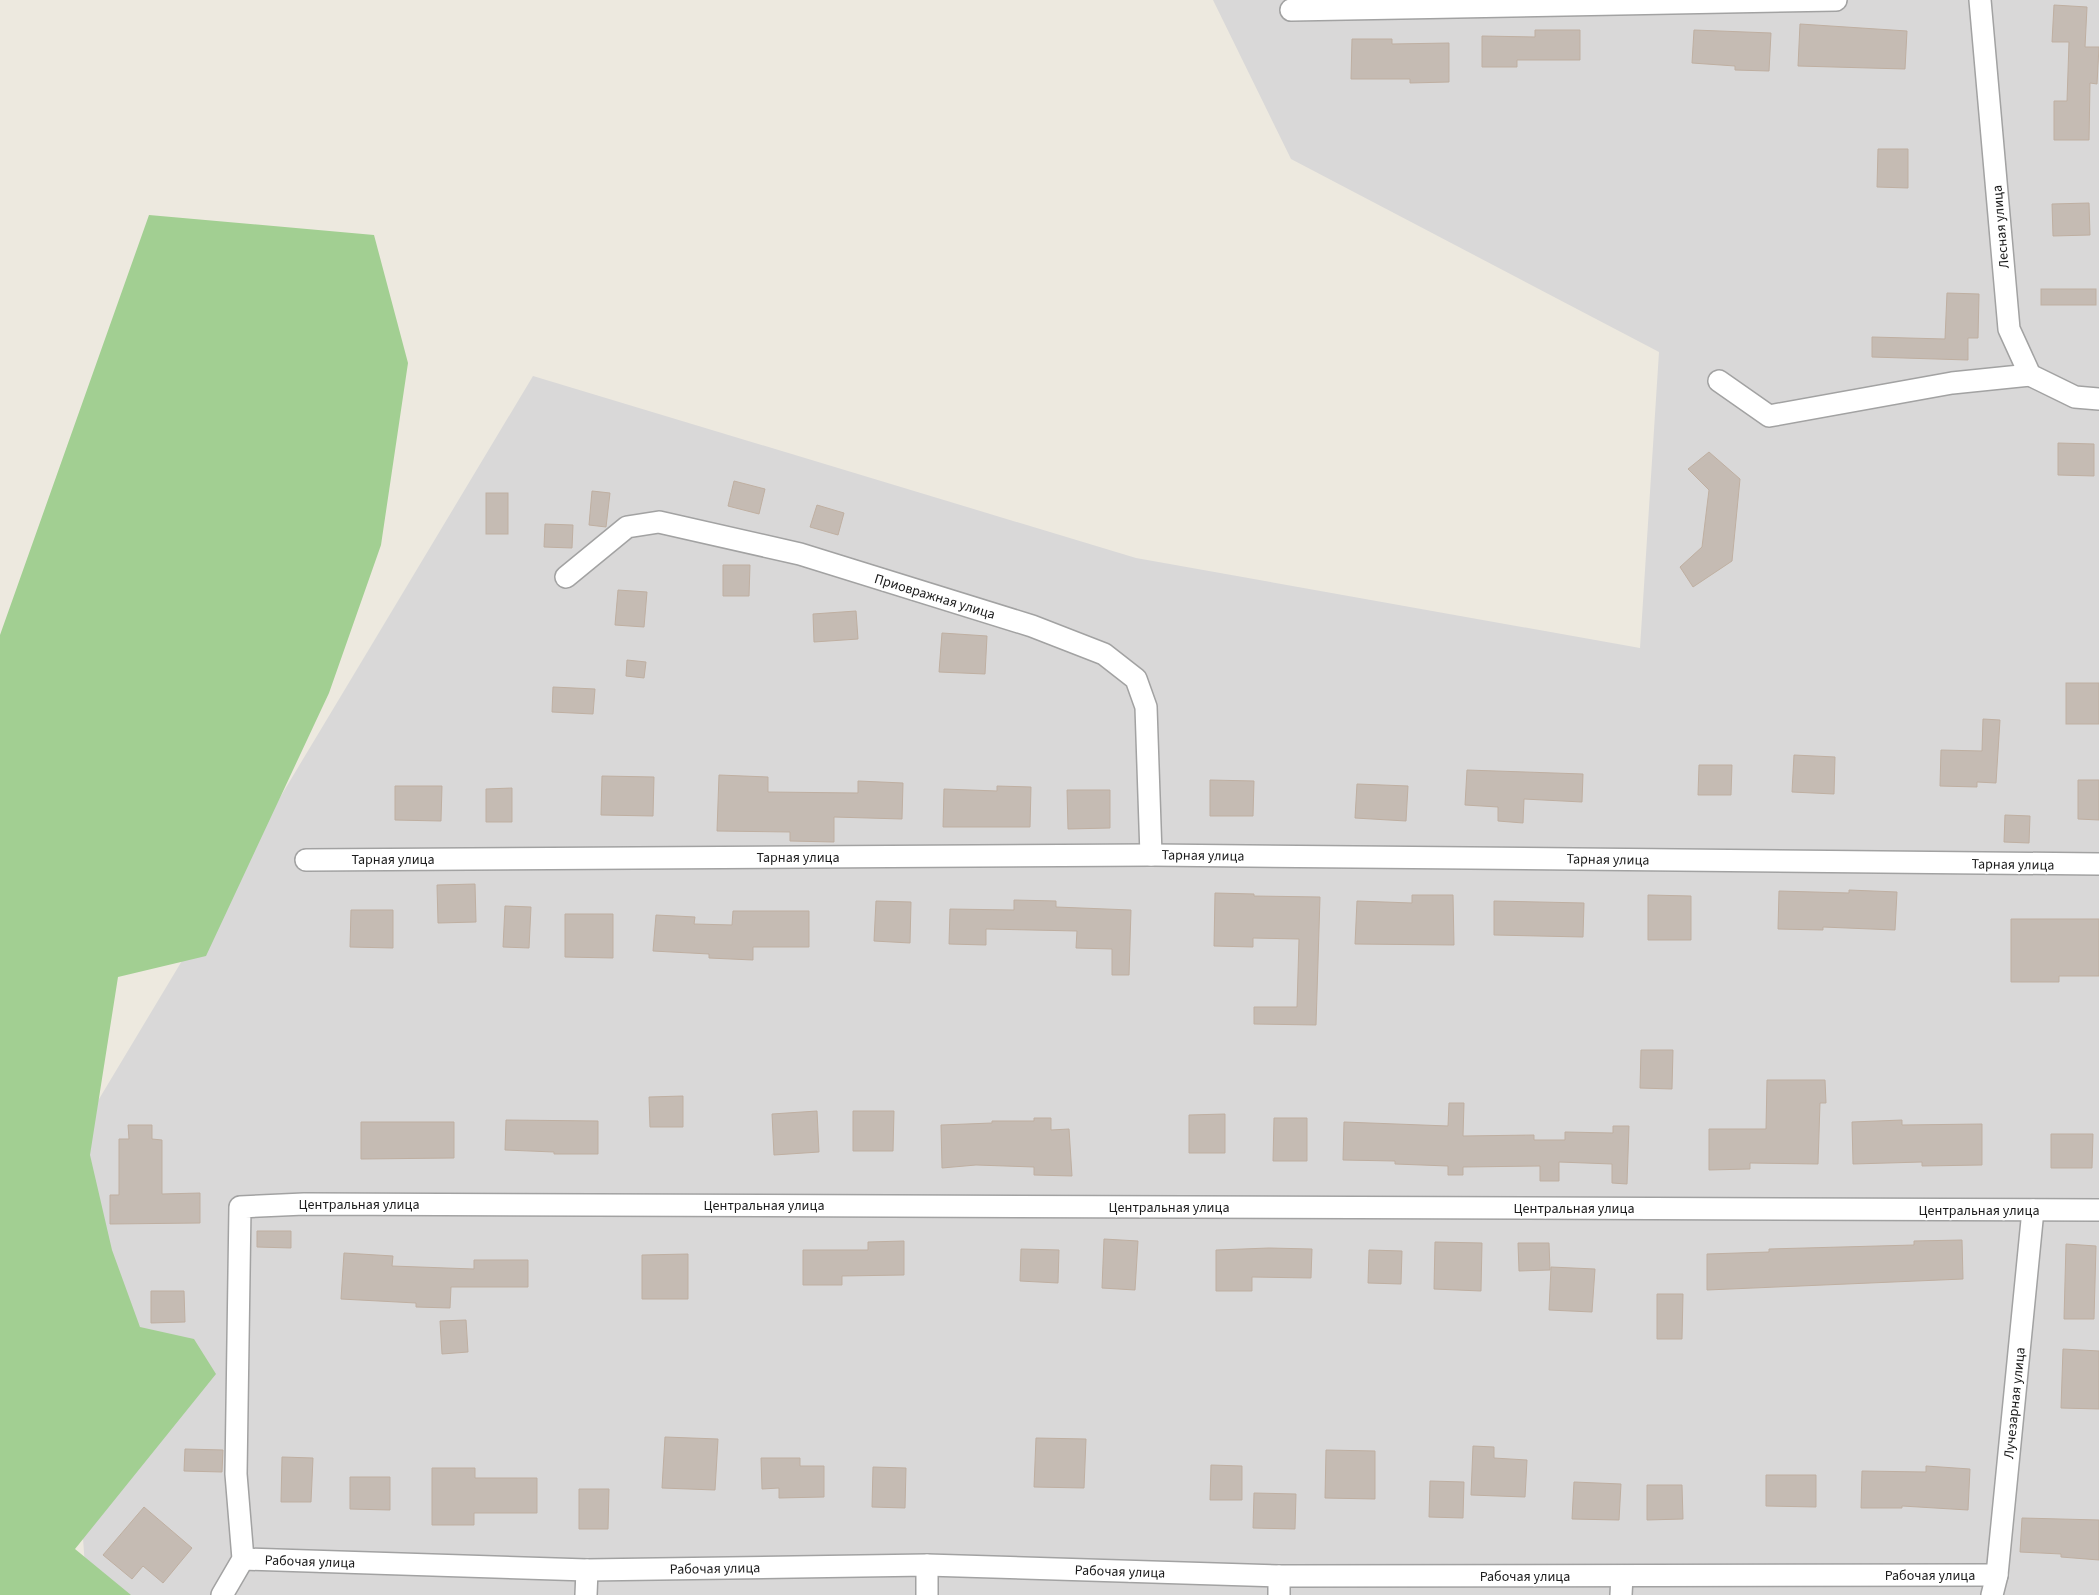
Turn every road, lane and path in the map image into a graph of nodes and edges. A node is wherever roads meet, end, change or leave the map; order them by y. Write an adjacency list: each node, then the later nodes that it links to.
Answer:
1 (1836, 0): 3 (street)
2 (1980, 0): 4 (street, Лесная улица)
3 (1291, 10)
4 (2030, 375): 5 (street); 6 (street)
5 (1718, 381)
6 (2099, 399)
7 (566, 577): 8 (street, Приовражная улица)
8 (1151, 855): 9 (street, Тарная улица); 10 (street, Тарная улица)
9 (306, 860)
10 (2099, 864)
11 (2033, 1210): 12 (street, Центральная улица); 13 (street, Центральная улица); 16 (street, Лучезарная улица)
12 (2099, 1210)
13 (243, 1559): 15 (street, Рабочая улица); 19 (street)
14 (927, 1565): 15 (street, Рабочая улица); 17 (street, Рабочая улица); 21 (street)
15 (586, 1570): 20 (street)
16 (1997, 1574): 18 (street, Рабочая улица); 22 (street, Лучезарная улица)
17 (1279, 1585): 18 (street, Рабочая улица)
18 (1622, 1586)
19 (222, 1595)
20 (586, 1595)
21 (927, 1595)
22 (1992, 1595)

